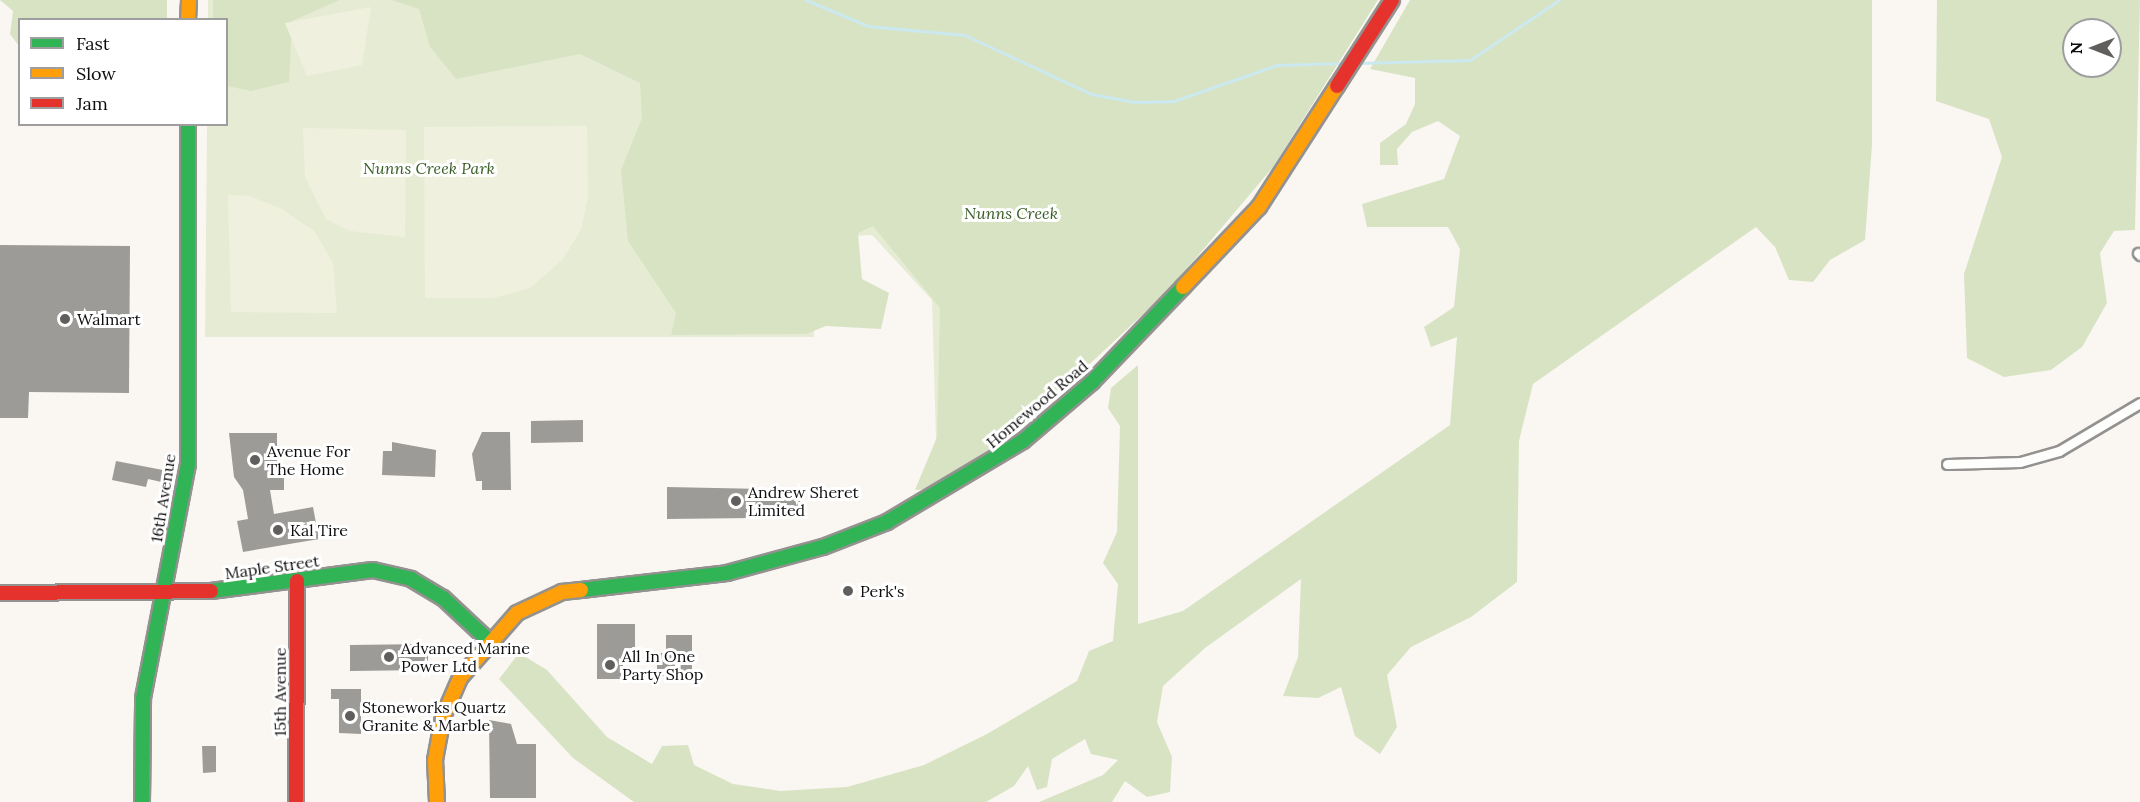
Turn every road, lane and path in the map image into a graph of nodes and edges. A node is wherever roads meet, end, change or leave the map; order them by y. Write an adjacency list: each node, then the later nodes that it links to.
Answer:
1 (189, 0): 3 (street)
2 (1392, 0): 10 (street, Homewood Road)
3 (189, 18)
4 (188, 126): 8 (street, 16th Avenue)
5 (2140, 403): 6 (street)
6 (1947, 464)
7 (297, 581): 8 (street, Maple Street); 10 (street, Maple Street); 12 (street, 15th Avenue)
8 (164, 591): 9 (street, Maple Street); 11 (street, 16th Avenue)
9 (0, 593)
10 (488, 640): 13 (street, Homewood Road)
11 (142, 802)
12 (296, 802)
13 (437, 802)

